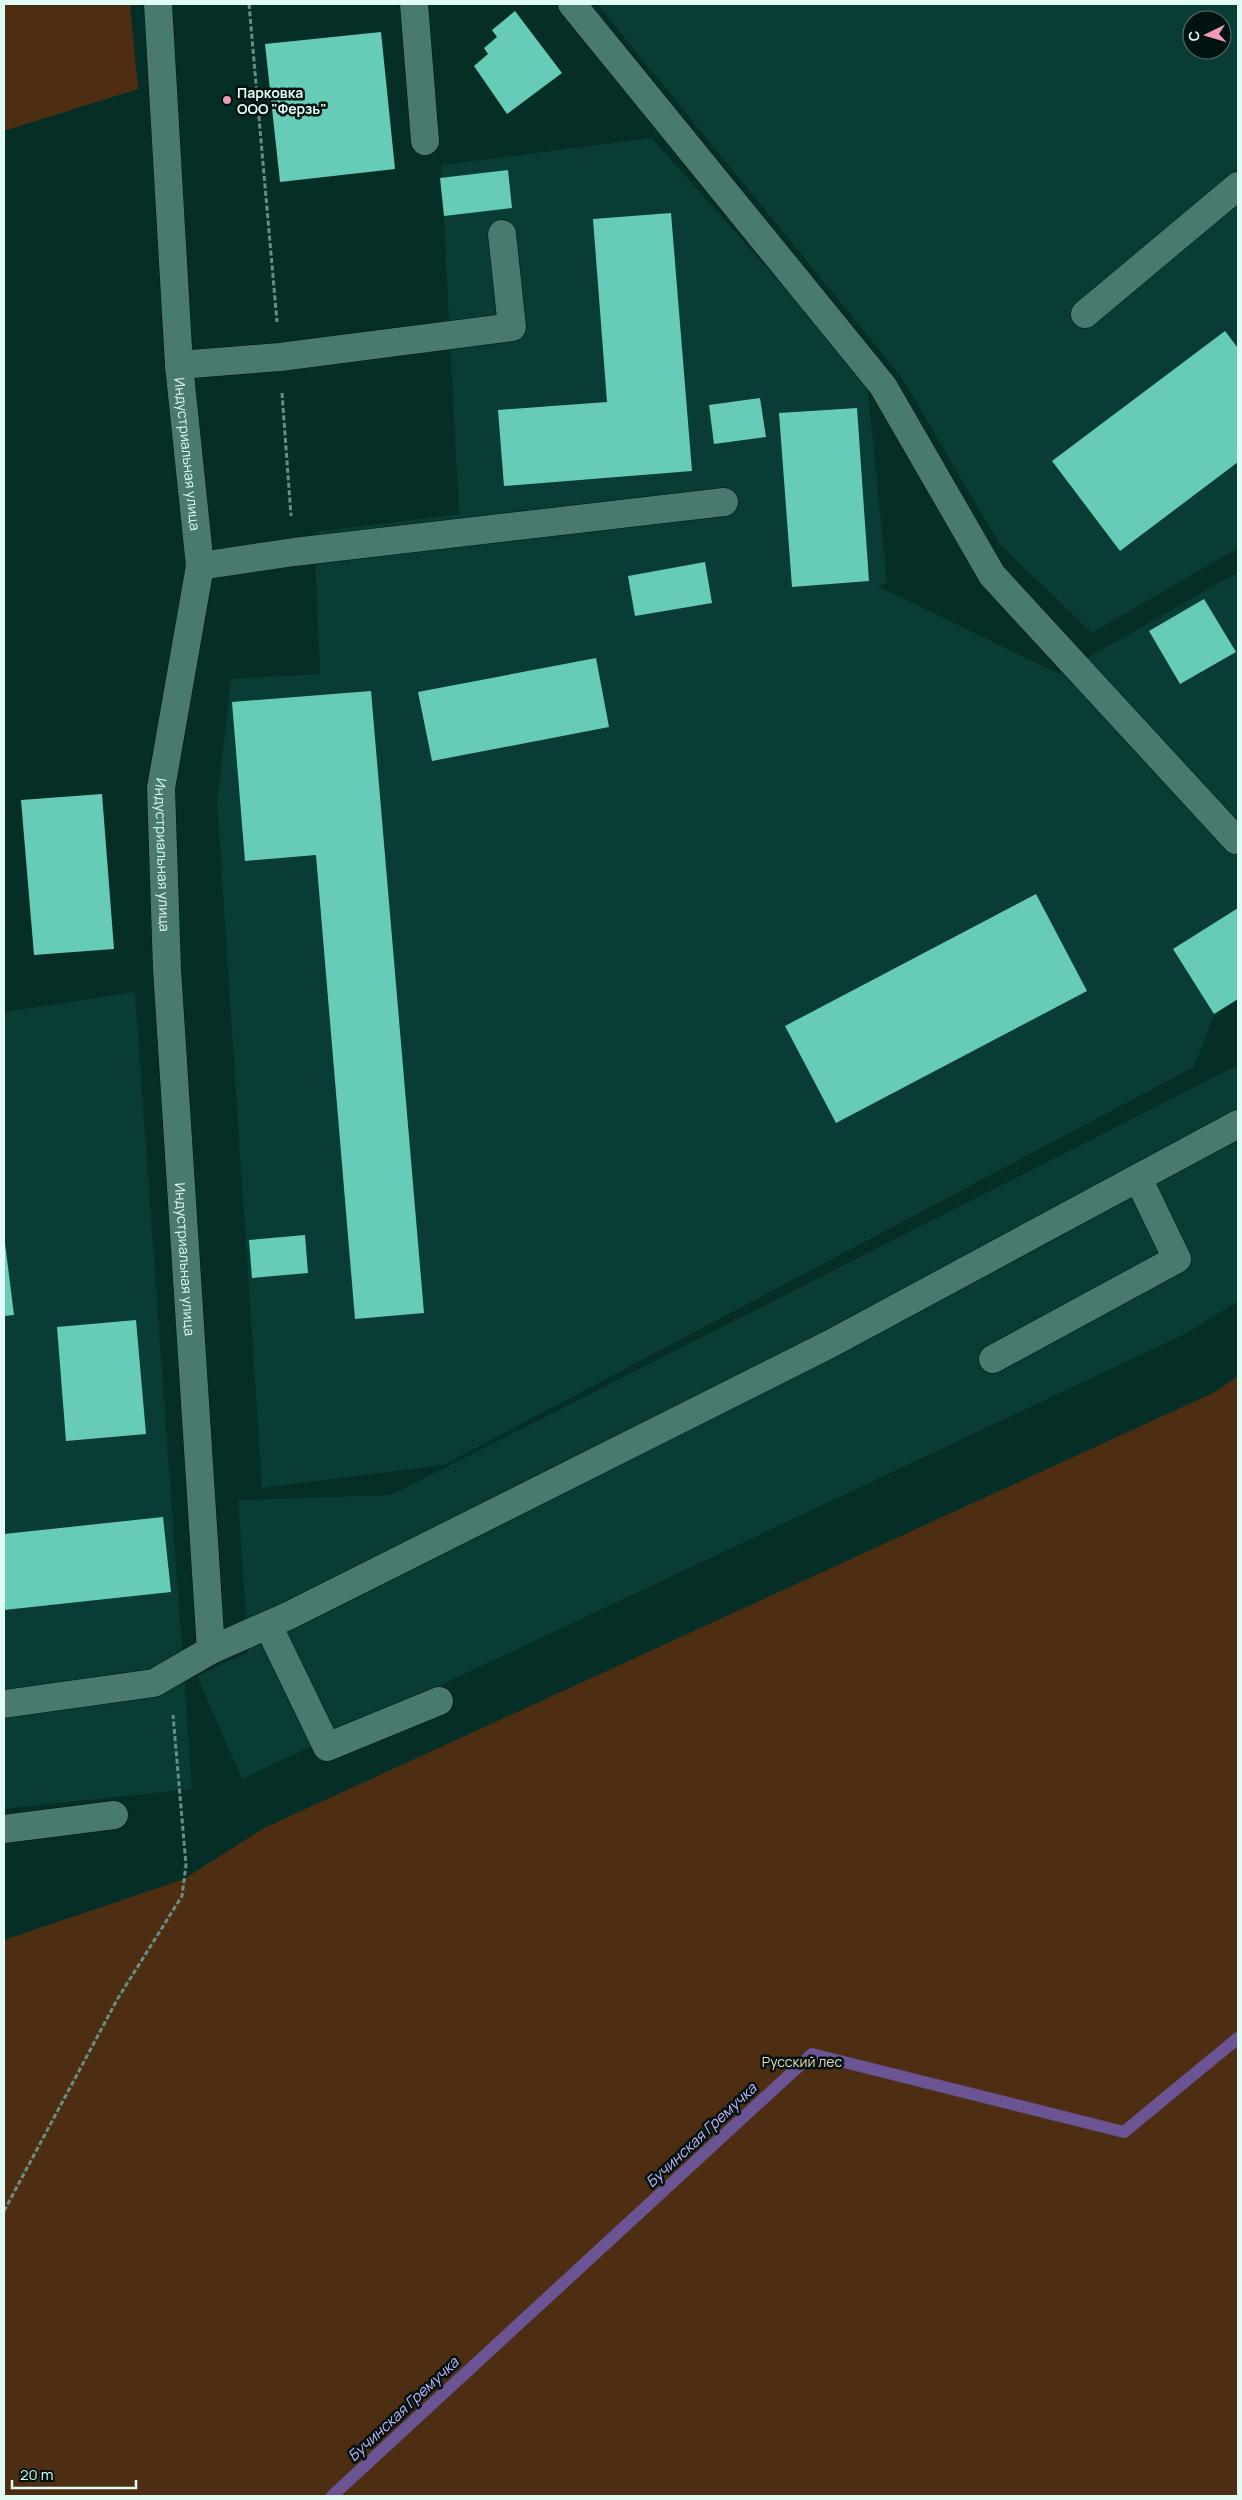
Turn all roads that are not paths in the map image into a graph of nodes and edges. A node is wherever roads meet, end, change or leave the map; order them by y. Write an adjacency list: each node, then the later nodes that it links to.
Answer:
1 (158, 4): 8 (street, Индустриальная улица)
2 (414, 4): 4 (street)
3 (572, 4): 11 (street)
4 (425, 141)
5 (1238, 186): 7 (street)
6 (502, 234): 8 (street)
7 (1085, 314)
8 (178, 365): 10 (street, Индустриальная улица)
9 (724, 502): 10 (street)
10 (200, 566): 16 (street, Индустриальная улица)
11 (1236, 840)
12 (1238, 1124): 13 (street)
13 (1138, 1178): 14 (street); 15 (street)
14 (993, 1359)
15 (268, 1625): 16 (street); 17 (street)
16 (211, 1650): 18 (street)
17 (439, 1701)
18 (4, 1704)
19 (114, 1815): 20 (street)
20 (4, 1829)

